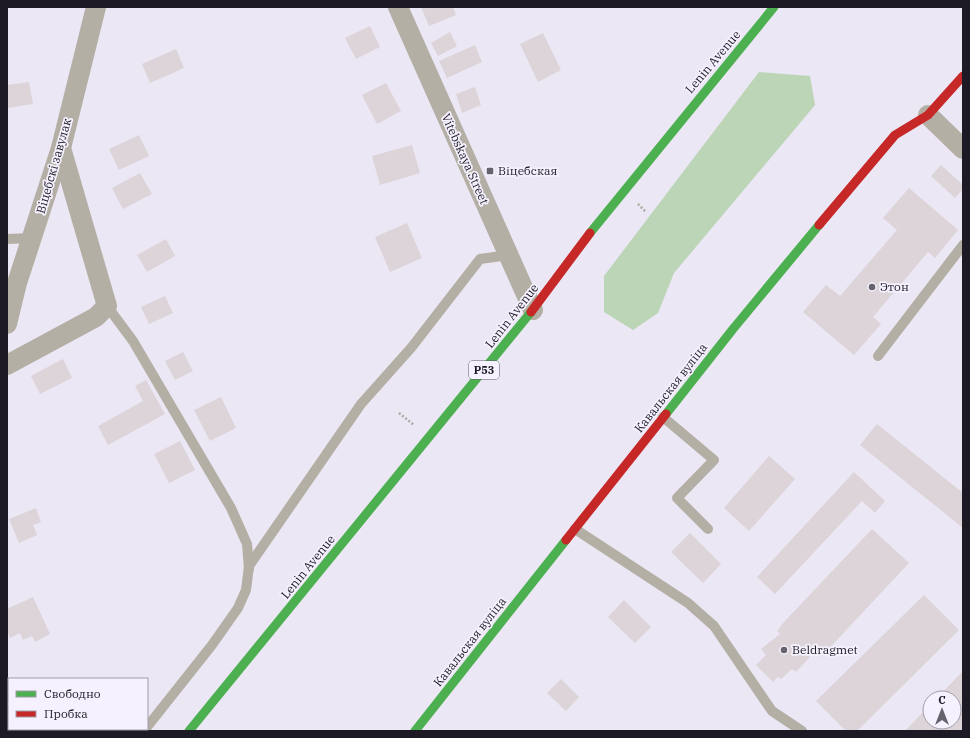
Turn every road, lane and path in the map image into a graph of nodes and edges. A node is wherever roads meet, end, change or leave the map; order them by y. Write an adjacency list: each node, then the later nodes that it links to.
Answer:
1 (96, 7): 7 (street, Віцебскі завулак)
2 (398, 7): 11 (street, Vitebskaya Street)
3 (774, 7): 13 (main road, Lenin Avenue / Р53)
4 (963, 76): 5 (main road, Кавальская вуліца)
5 (928, 115): 6 (street); 17 (main road, Кавальская вуліца)
6 (960, 141)
7 (61, 148): 8 (street, Віцебскі завулак); 12 (street)
8 (33, 238): 9 (lane); 14 (street, Віцебскі завулак)
9 (7, 239)
10 (963, 245): 15 (lane)
11 (509, 255): 13 (street, Vitebskaya Street); 20 (lane)
12 (107, 306): 16 (street); 20 (lane)
13 (533, 310): 23 (main road, Lenin Avenue / Р53)
14 (7, 324)
15 (878, 356)
16 (7, 365)
17 (663, 417): 18 (main road, Кавальская вуліца); 19 (lane)
18 (575, 529): 22 (main road, Кавальская вуліца); 24 (lane)
19 (708, 529)
20 (249, 569): 21 (lane)
21 (148, 725)
22 (422, 728)
23 (189, 731)
24 (802, 731)

